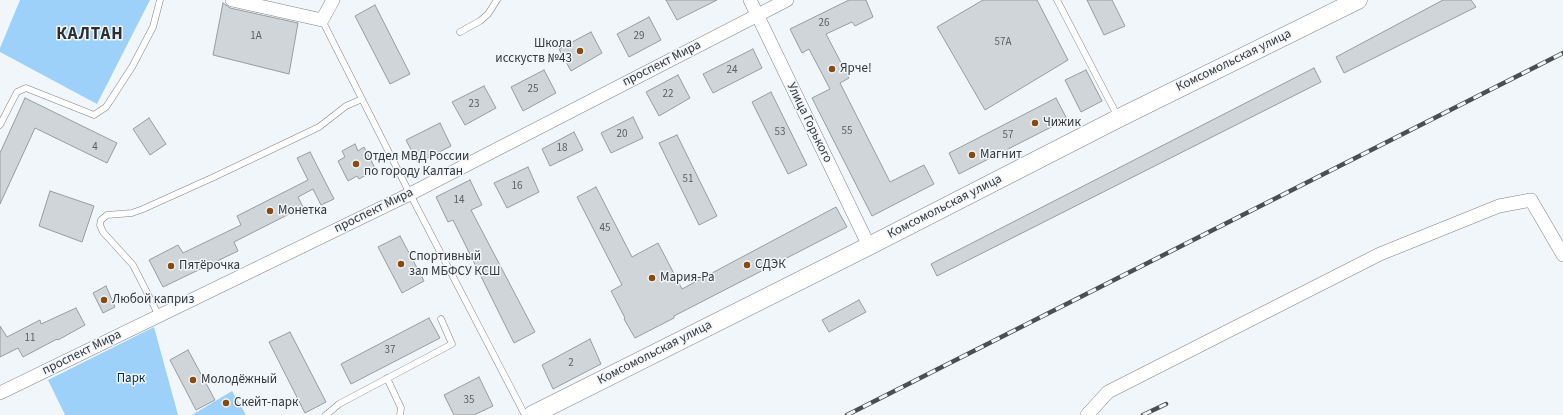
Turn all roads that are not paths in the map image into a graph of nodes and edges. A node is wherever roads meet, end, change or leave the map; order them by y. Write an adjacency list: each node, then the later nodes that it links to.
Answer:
1 (160, 0): 14 (lane)
2 (232, 0): 10 (street)
3 (333, 0): 10 (street)
4 (497, 0): 11 (lane)
5 (750, 0): 9 (street, Улица Горького)
6 (787, 0): 9 (street, проспект Мира)
7 (1057, 0): 13 (lane)
8 (1358, 0): 13 (street, Комсомольская улица)
9 (757, 15): 15 (street, проспект Мира); 16 (street, Улица Горького)
10 (322, 20): 12 (lane)
11 (460, 32)
12 (362, 99): 15 (lane); 18 (lane)
13 (1119, 118): 16 (street, Комсомольская улица)
14 (0, 125)
15 (410, 194): 18 (street, проспект Мира); 24 (lane)
16 (869, 246): 25 (street, Комсомольская улица)
17 (1563, 255): 26 (street)
18 (158, 316): 21 (street, проспект Мира)
19 (441, 319): 20 (lane)
20 (387, 378): 22 (lane); 23 (lane)
21 (0, 393)
22 (326, 415)
23 (400, 415)
24 (525, 415)
25 (532, 415)
26 (1087, 415)

